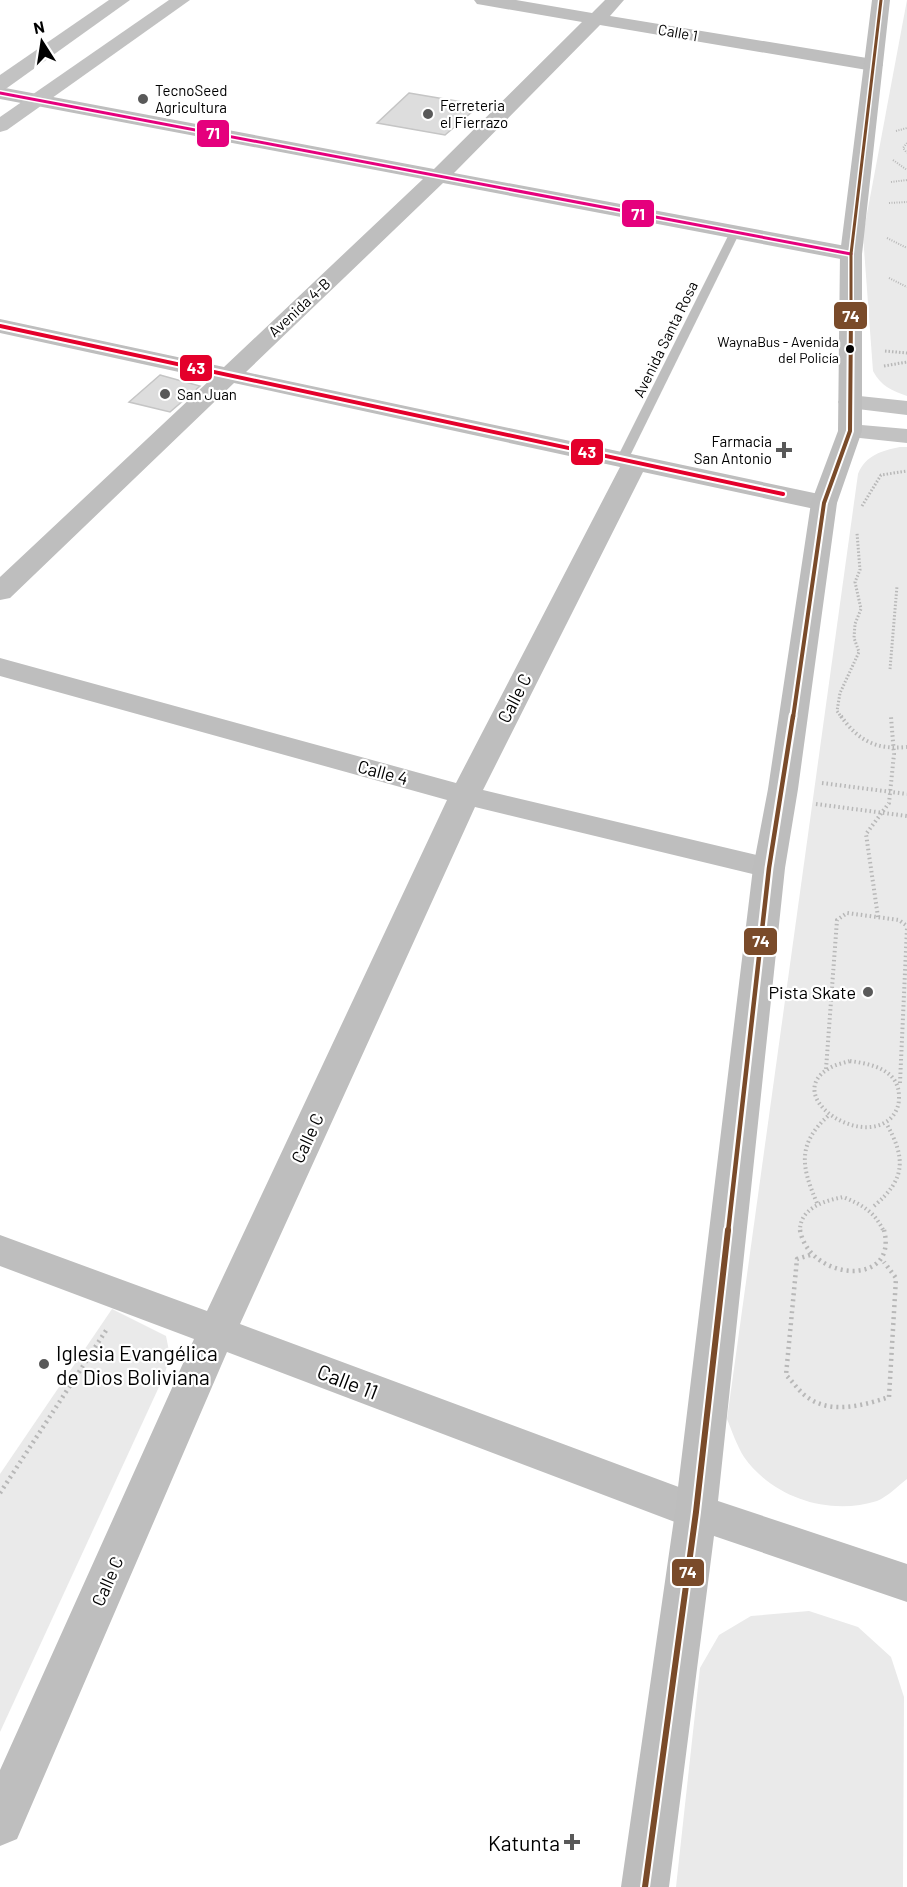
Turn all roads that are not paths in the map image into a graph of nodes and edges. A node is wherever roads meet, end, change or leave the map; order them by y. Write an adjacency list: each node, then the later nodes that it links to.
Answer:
1 (121, 0): 8 (street)
2 (181, 0): 10 (street)
3 (483, 0): 6 (street, Calle 1)
4 (615, 0): 6 (street, Avenida 4-B)
5 (881, 0): 7 (main road)
6 (595, 18): 7 (street, Calle 1); 12 (street, Avenida 4-B)
7 (873, 65): 14 (main road)
8 (0, 84)
9 (0, 93): 10 (street)
10 (36, 100): 11 (street); 12 (street)
11 (0, 126)
12 (440, 175): 13 (street); 16 (street, Avenida 4-B)
13 (735, 232): 14 (street); 21 (lane, Avenida Santa Rosa)
14 (851, 254): 17 (main road)
15 (0, 326): 16 (street)
16 (227, 375): 21 (street); 23 (street, Avenida 4-B)
17 (850, 402): 18 (street); 19 (main road)
18 (907, 408)
19 (850, 431): 20 (street); 22 (main road)
20 (907, 436)
21 (629, 461): 22 (street); 25 (street, Calle C)
22 (824, 503): 26 (main road)
23 (0, 592)
24 (0, 667): 25 (street, Calle 4)
25 (465, 795): 26 (street, Calle 4); 28 (street, Calle C)
26 (769, 868): 29 (main road)
27 (0, 1250): 28 (street, Calle 11)
28 (217, 1331): 29 (street, Calle 11); 31 (street, Calle C)
29 (696, 1512): 30 (main road); 32 (main road)
30 (907, 1583)
31 (0, 1823)
32 (645, 1887)

